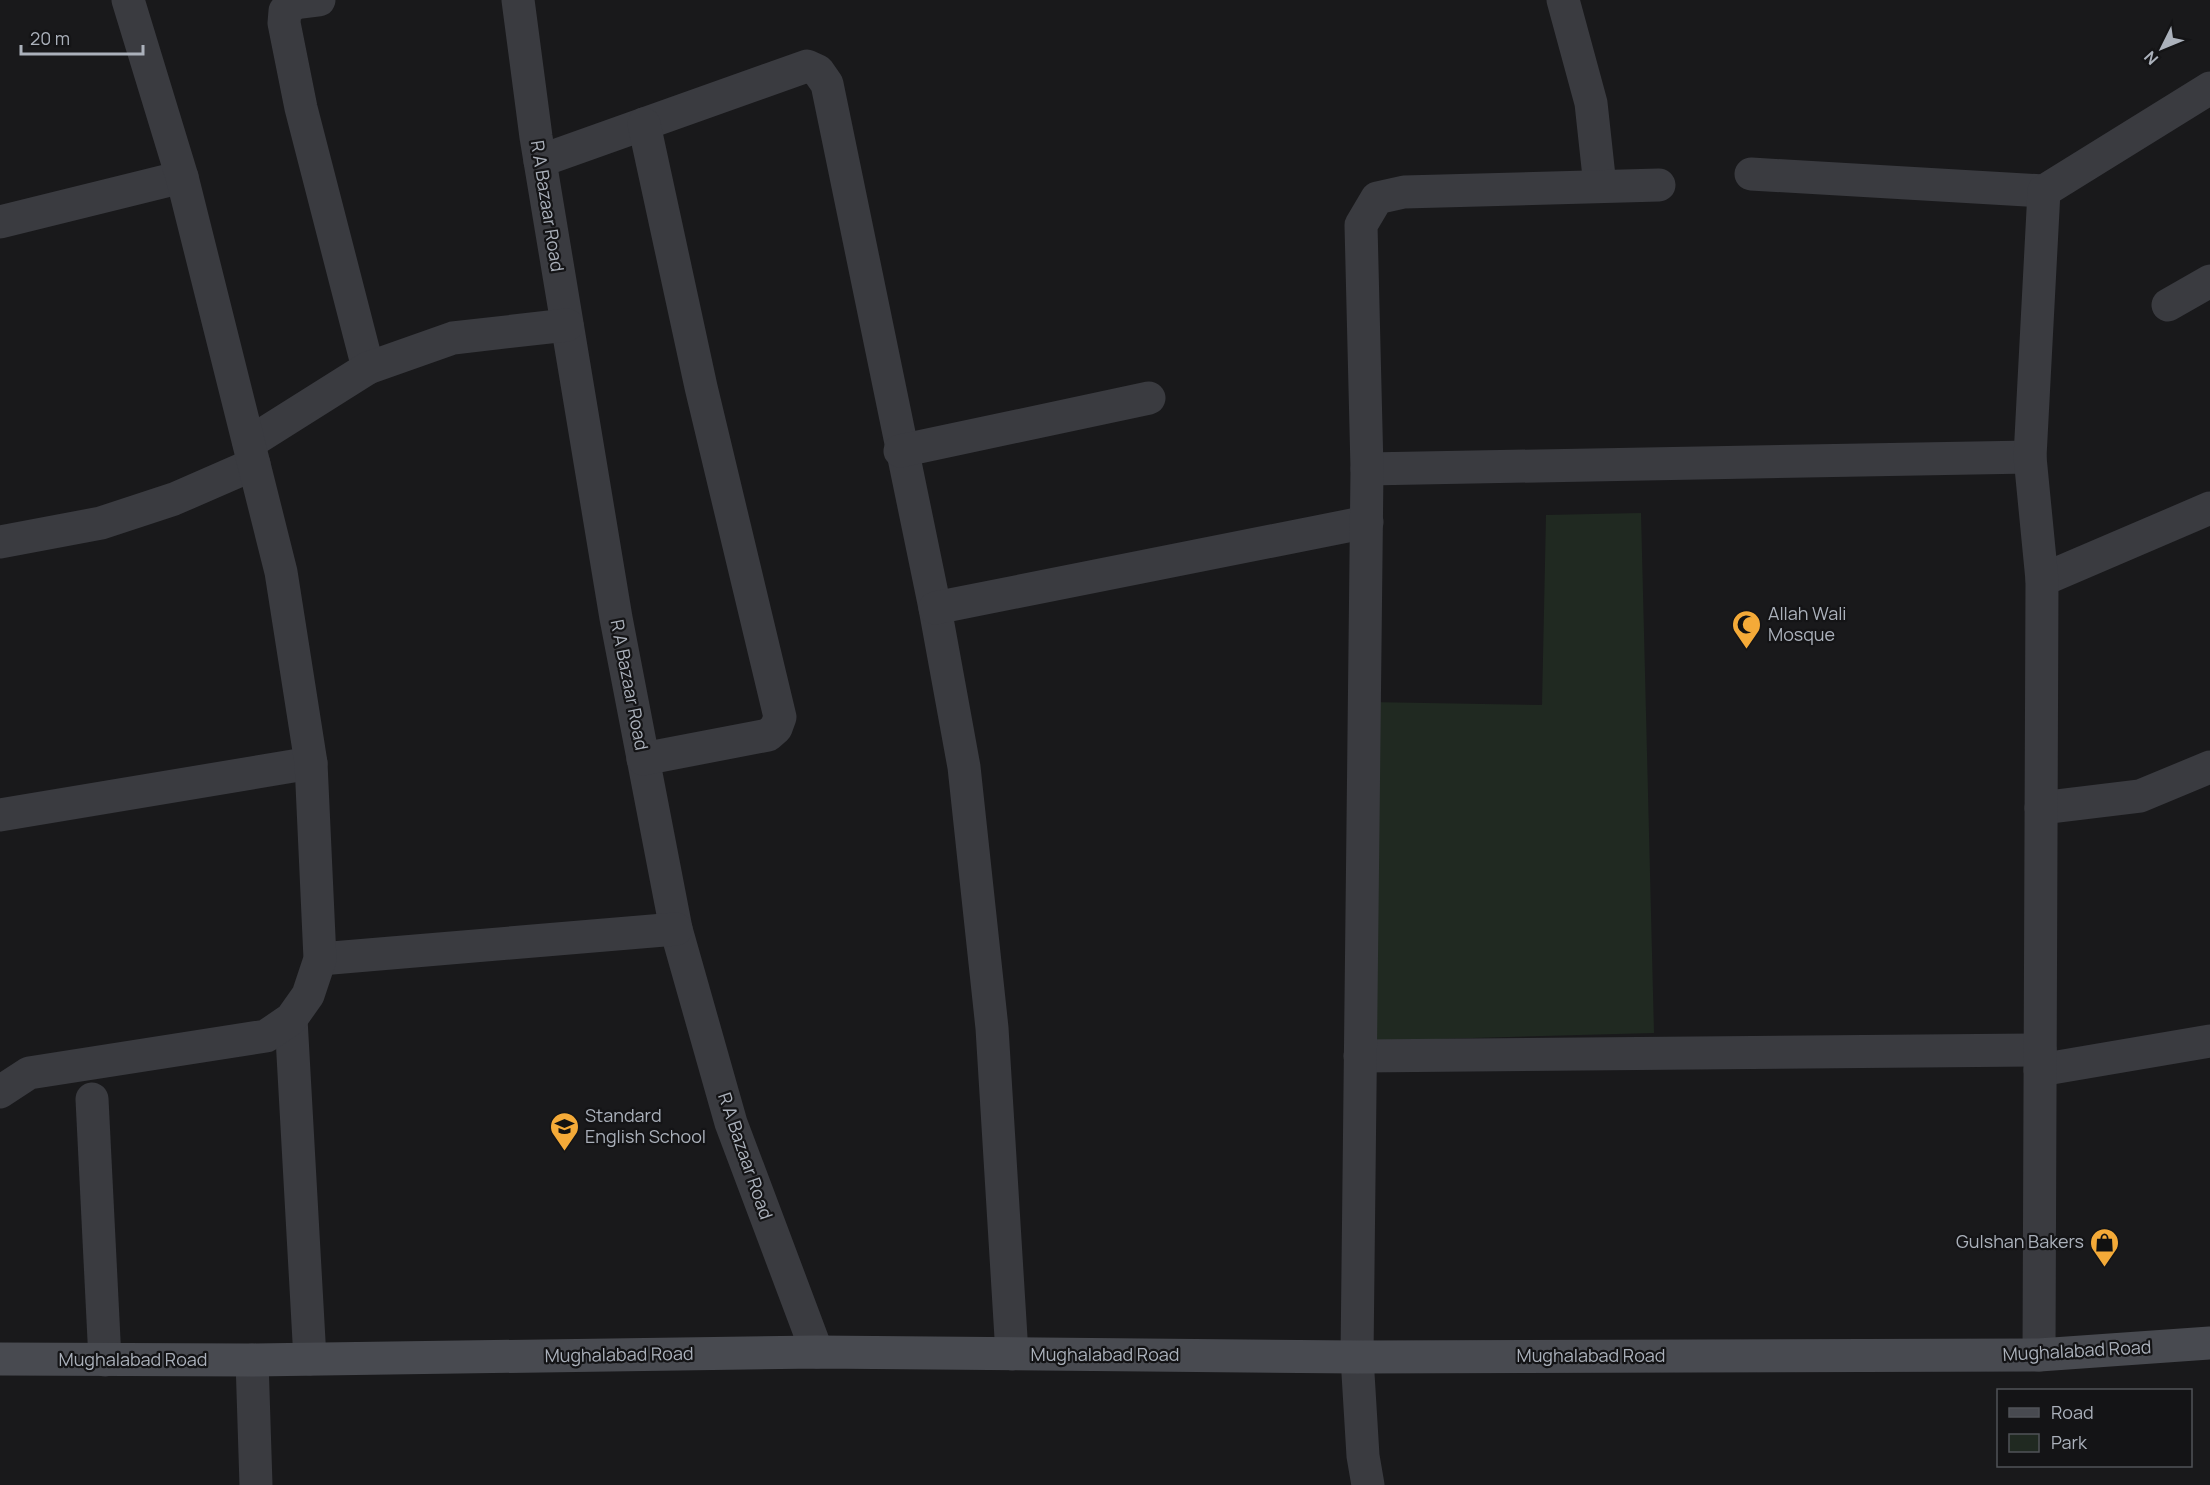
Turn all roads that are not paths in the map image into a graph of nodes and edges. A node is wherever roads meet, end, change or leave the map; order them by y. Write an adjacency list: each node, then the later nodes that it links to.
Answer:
1 (129, 0): 9 (street)
2 (313, 0): 17 (street)
3 (518, 0): 7 (street, R A Bazaar Road)
4 (1563, 0): 11 (street)
5 (2210, 88): 12 (street)
6 (644, 124): 7 (street); 19 (street); 28 (street)
7 (540, 161): 16 (street, R A Bazaar Road)
8 (1751, 174): 12 (street)
9 (182, 177): 13 (street); 20 (street)
10 (1659, 185): 11 (street)
11 (1599, 186): 22 (street)
12 (2044, 191): 21 (street)
13 (0, 222)
14 (2210, 281): 15 (street)
15 (2168, 305)
16 (567, 325): 17 (street); 28 (street, R A Bazaar Road)
17 (368, 368): 20 (street)
18 (1149, 398): 19 (street)
19 (900, 451): 27 (street)
20 (251, 453): 25 (street); 29 (street)
21 (2030, 457): 22 (street); 26 (street)
22 (1367, 469): 24 (street)
23 (2210, 508): 26 (street)
24 (1367, 522): 27 (street); 37 (street)
25 (0, 542)
26 (2042, 580): 31 (street)
27 (934, 608): 43 (street)
28 (643, 759): 33 (street, R A Bazaar Road)
29 (311, 763): 32 (street); 34 (street)
30 (2210, 767): 31 (street)
31 (2041, 808): 38 (street)
32 (0, 815)
33 (676, 929): 34 (street); 42 (street, R A Bazaar Road)
34 (320, 959): 35 (street)
35 (291, 1019): 39 (street); 47 (street)
36 (2210, 1041): 38 (street)
37 (1360, 1056): 38 (street); 45 (street)
38 (2040, 1060): 44 (street)
39 (0, 1092)
40 (93, 1099): 48 (street)
41 (2210, 1343): 44 (street, Mughalabad Road)
42 (817, 1352): 43 (street, Mughalabad Road); 47 (street, Mughalabad Road)
43 (1012, 1354): 45 (street, Mughalabad Road)
44 (2039, 1355): 45 (street, Mughalabad Road)
45 (1357, 1357): 51 (street)
46 (0, 1359): 48 (street, Mughalabad Road)
47 (310, 1359): 49 (street, Mughalabad Road)
48 (105, 1360): 49 (street, Mughalabad Road)
49 (252, 1360): 50 (street)
50 (256, 1485)
51 (1368, 1485)

